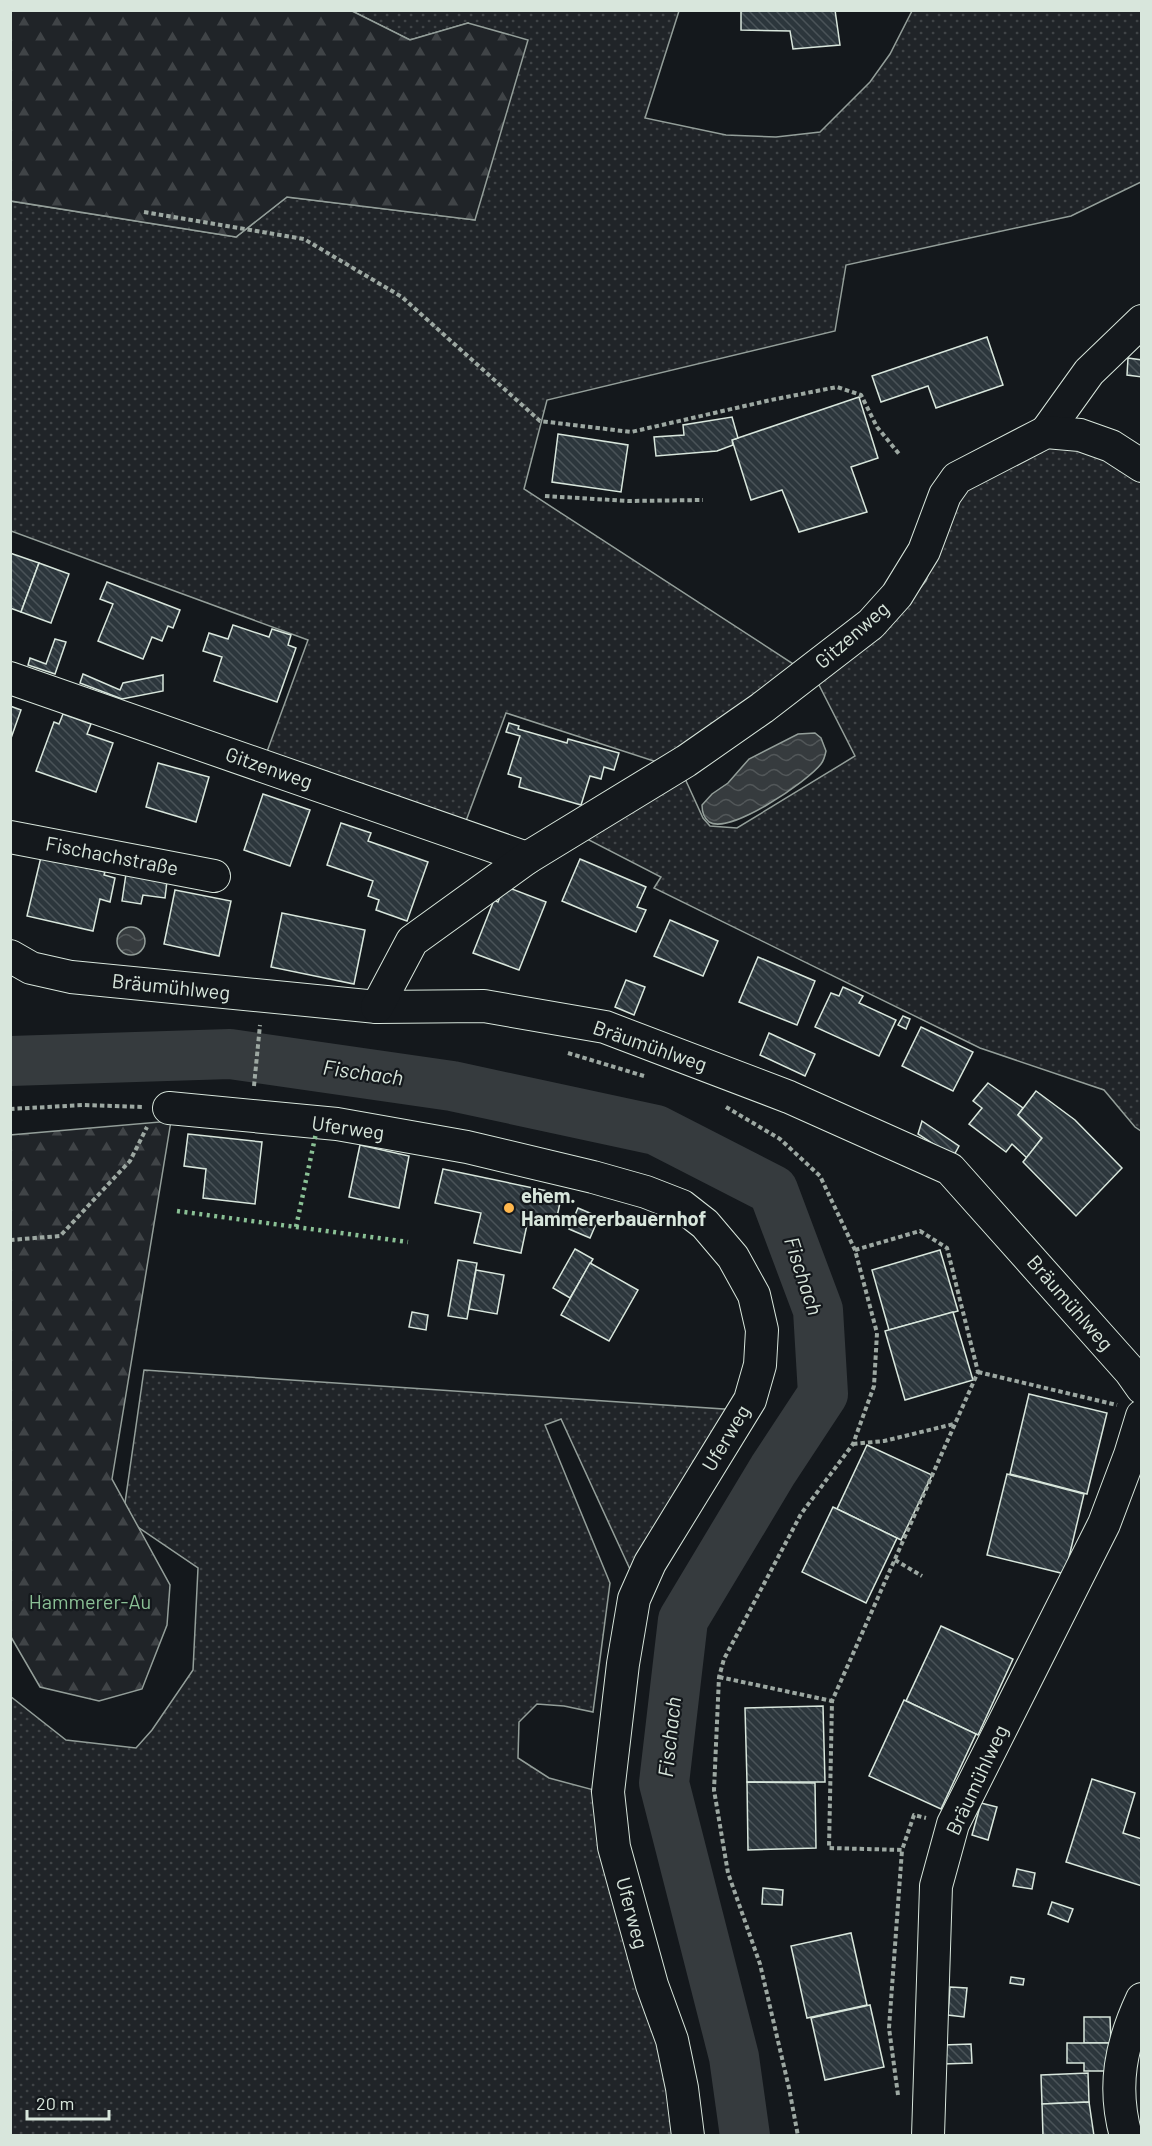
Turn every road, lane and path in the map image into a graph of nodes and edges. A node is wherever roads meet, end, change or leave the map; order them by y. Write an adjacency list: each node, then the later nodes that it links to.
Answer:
1 (144, 212): 4 (path)
2 (1142, 321): 3 (street)
3 (1046, 432): 5 (street); 10 (street, Gitzenweg)
4 (900, 456)
5 (1142, 466)
6 (545, 496): 7 (path)
7 (704, 500)
8 (10, 678): 10 (street, Gitzenweg)
9 (10, 837): 11 (street, Fischachstraße)
10 (527, 858): 13 (street, Gitzenweg)
11 (214, 876)
12 (10, 956): 13 (street, Bräumühlweg)
13 (377, 1007): 21 (street, Bräumühlweg)
14 (261, 1016): 15 (path)
15 (253, 1096)
16 (163, 1108): 17 (path); 18 (path); 32 (street, Uferweg)
17 (10, 1109)
18 (10, 1240)
19 (855, 1250): 20 (path)
20 (978, 1372): 21 (path); 22 (path)
21 (1134, 1403): 28 (street, Bräumühlweg)
22 (955, 1424): 23 (path); 24 (path)
23 (853, 1444)
24 (895, 1560): 25 (path); 27 (path)
25 (922, 1576)
26 (719, 1677): 27 (path)
27 (832, 1701): 29 (path)
28 (953, 1824): 29 (path); 33 (street, Bräumühlweg)
29 (902, 1850): 31 (path)
30 (1142, 1999): 34 (street)
31 (899, 2103)
32 (688, 2136)
33 (928, 2136)
34 (1126, 2136)

